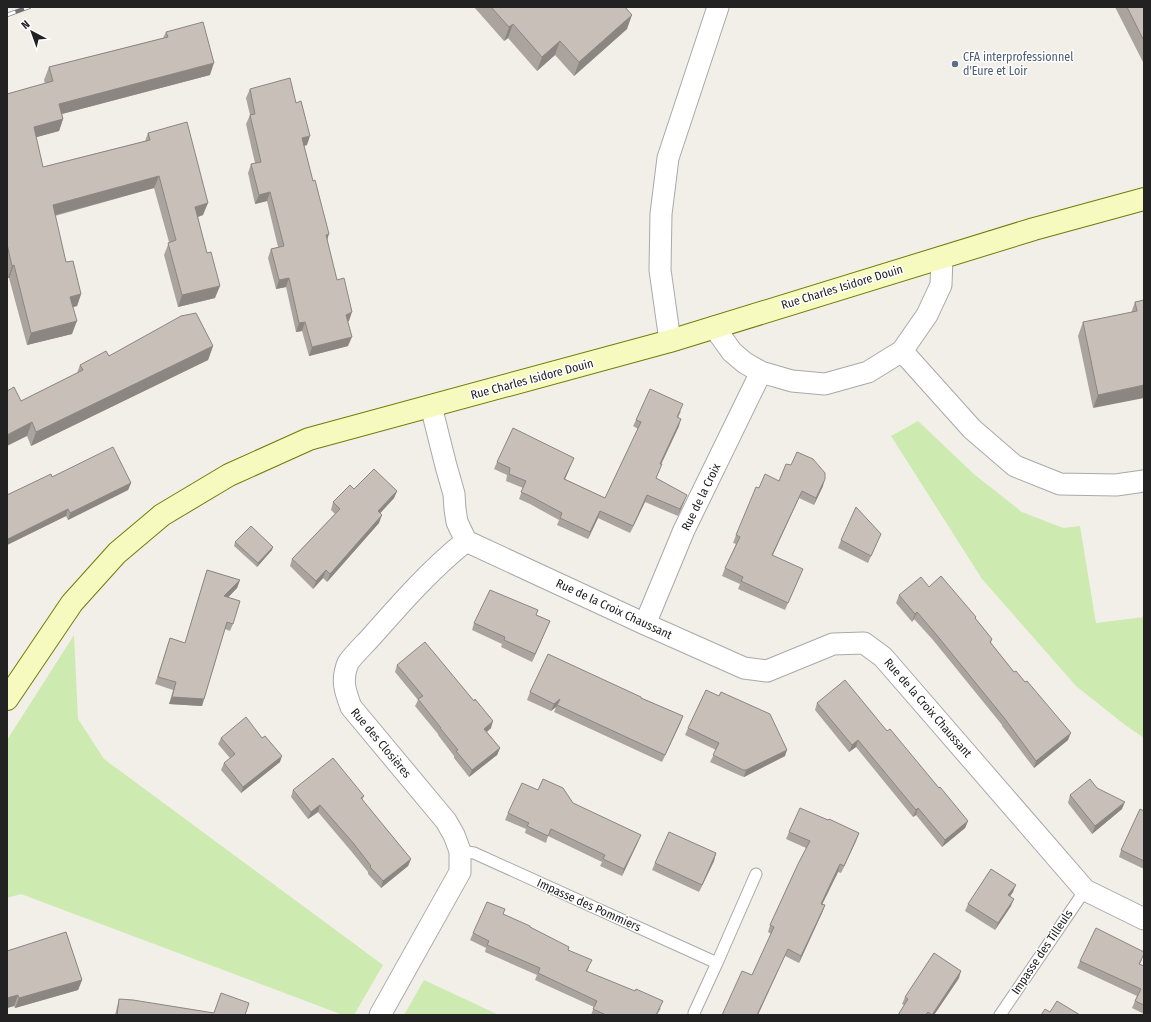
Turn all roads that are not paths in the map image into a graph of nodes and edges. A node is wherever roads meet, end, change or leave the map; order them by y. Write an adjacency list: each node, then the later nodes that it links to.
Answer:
1 (718, 7): 5 (street)
2 (1144, 199): 3 (street, Rue Charles Isidore Douin)
3 (942, 256): 4 (street, Rue Charles Isidore Douin); 6 (street)
4 (714, 327): 5 (street, Rue Charles Isidore Douin); 7 (street)
5 (670, 341): 8 (street, Rue Charles Isidore Douin)
6 (902, 351): 7 (street); 9 (street)
7 (761, 372): 11 (street, Rue de la Croix)
8 (431, 406): 10 (street); 12 (street, Rue Charles Isidore Douin)
9 (1144, 481)
10 (466, 541): 11 (street, Rue de la Croix Chaussant); 13 (street, Rue des Closières)
11 (645, 624): 15 (street, Rue de la Croix Chaussant)
12 (7, 698)
13 (460, 850): 17 (lane, Impasse des Pommiers); 18 (street, Rue des Closières)
14 (756, 874): 17 (lane)
15 (1085, 890): 16 (street, Rue de la Croix Chaussant); 20 (lane, Impasse des Tilleuls)
16 (1144, 920)
17 (717, 962): 19 (lane)
18 (383, 1010)
19 (694, 1013)
20 (1000, 1015)

